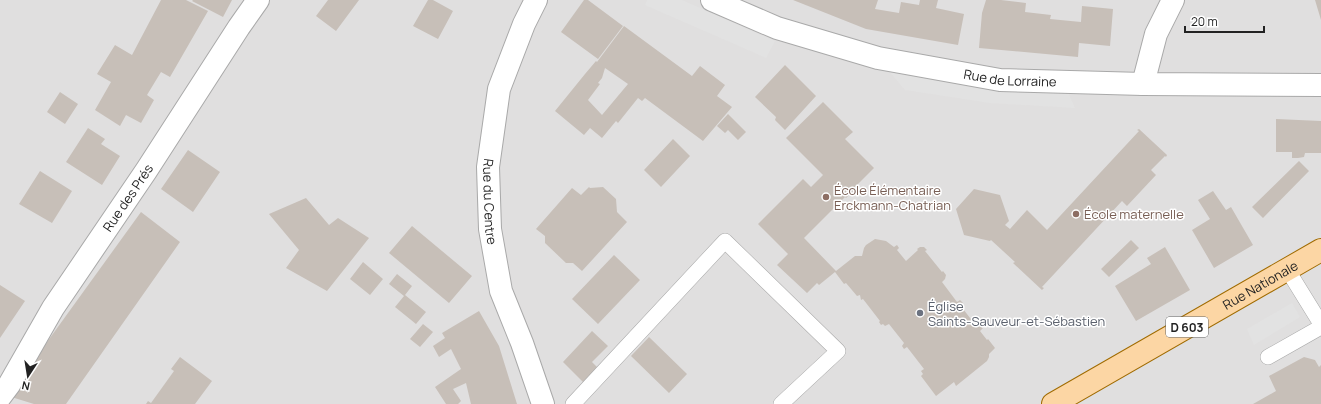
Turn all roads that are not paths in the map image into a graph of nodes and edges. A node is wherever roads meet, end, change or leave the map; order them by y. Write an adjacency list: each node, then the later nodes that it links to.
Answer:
1 (258, 0): 11 (street, Rue des Prés)
2 (536, 0): 12 (street, Rue du Centre)
3 (712, 0): 5 (street, Rue de Lorraine)
4 (1167, 2): 5 (street)
5 (1143, 84): 6 (street, Rue de Lorraine)
6 (1321, 85)
7 (1321, 250): 8 (main road, Rue Nationale / D 603)
8 (1287, 269): 9 (lane); 15 (main road, Rue Nationale / D 603)
9 (1321, 325): 10 (lane)
10 (1268, 357)
11 (0, 397)
12 (543, 404)
13 (573, 404): 14 (lane)
14 (781, 404)
15 (1053, 404)

